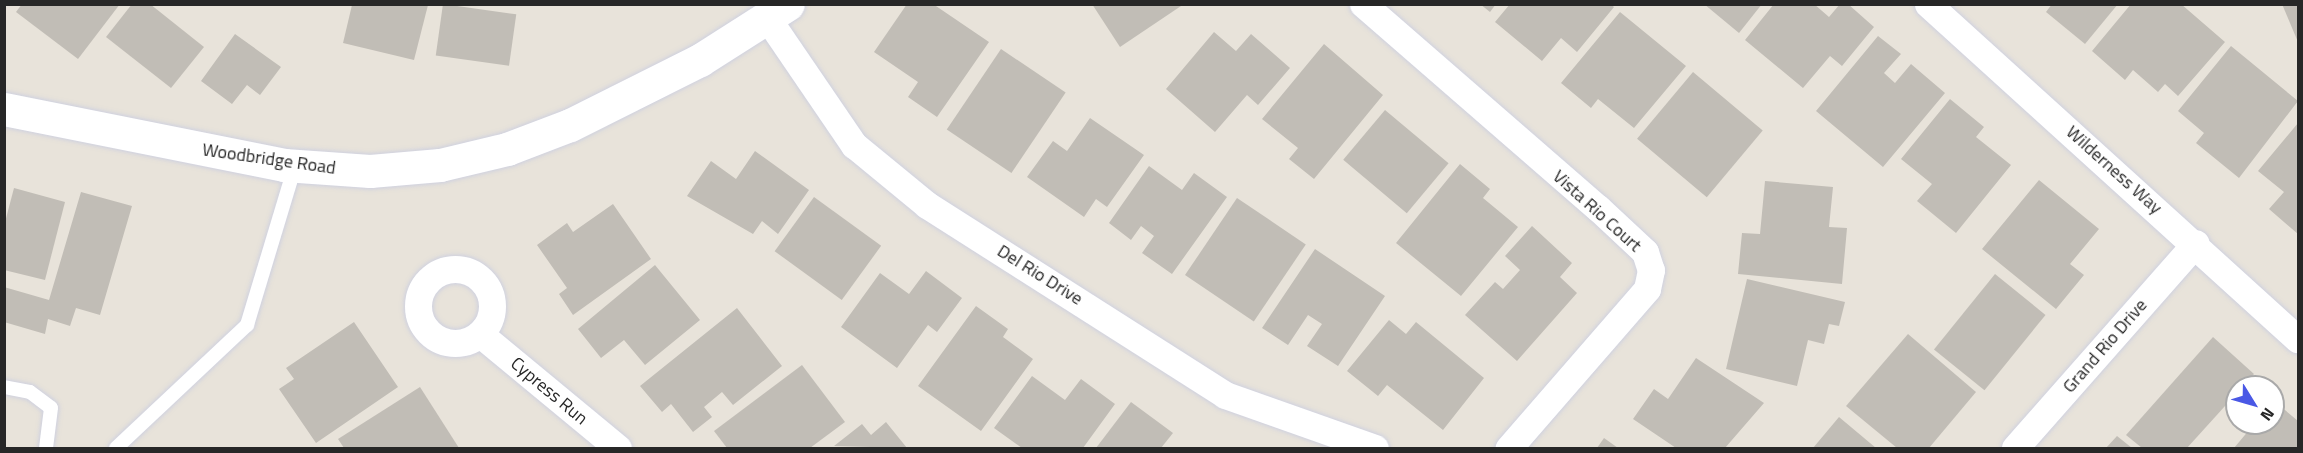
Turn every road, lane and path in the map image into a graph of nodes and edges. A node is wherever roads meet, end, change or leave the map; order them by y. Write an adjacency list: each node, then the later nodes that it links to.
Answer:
1 (1363, 4): 14 (street, Vista Rio Court)
2 (1928, 4): 6 (street, Wilderness Way)
3 (778, 12): 5 (street, Woodbridge Road); 13 (street, Del Rio Drive)
4 (4, 109): 5 (street, Woodbridge Road)
5 (295, 166): 11 (lane)
6 (2196, 243): 8 (street, Wilderness Way); 15 (street, Grand Rio Drive)
7 (480, 334): 12 (street, Cypress Run)
8 (2298, 339)
9 (4, 387): 10 (lane)
10 (46, 448)
11 (116, 448)
12 (618, 448)
13 (1375, 448)
14 (1509, 448)
15 (2015, 448)

